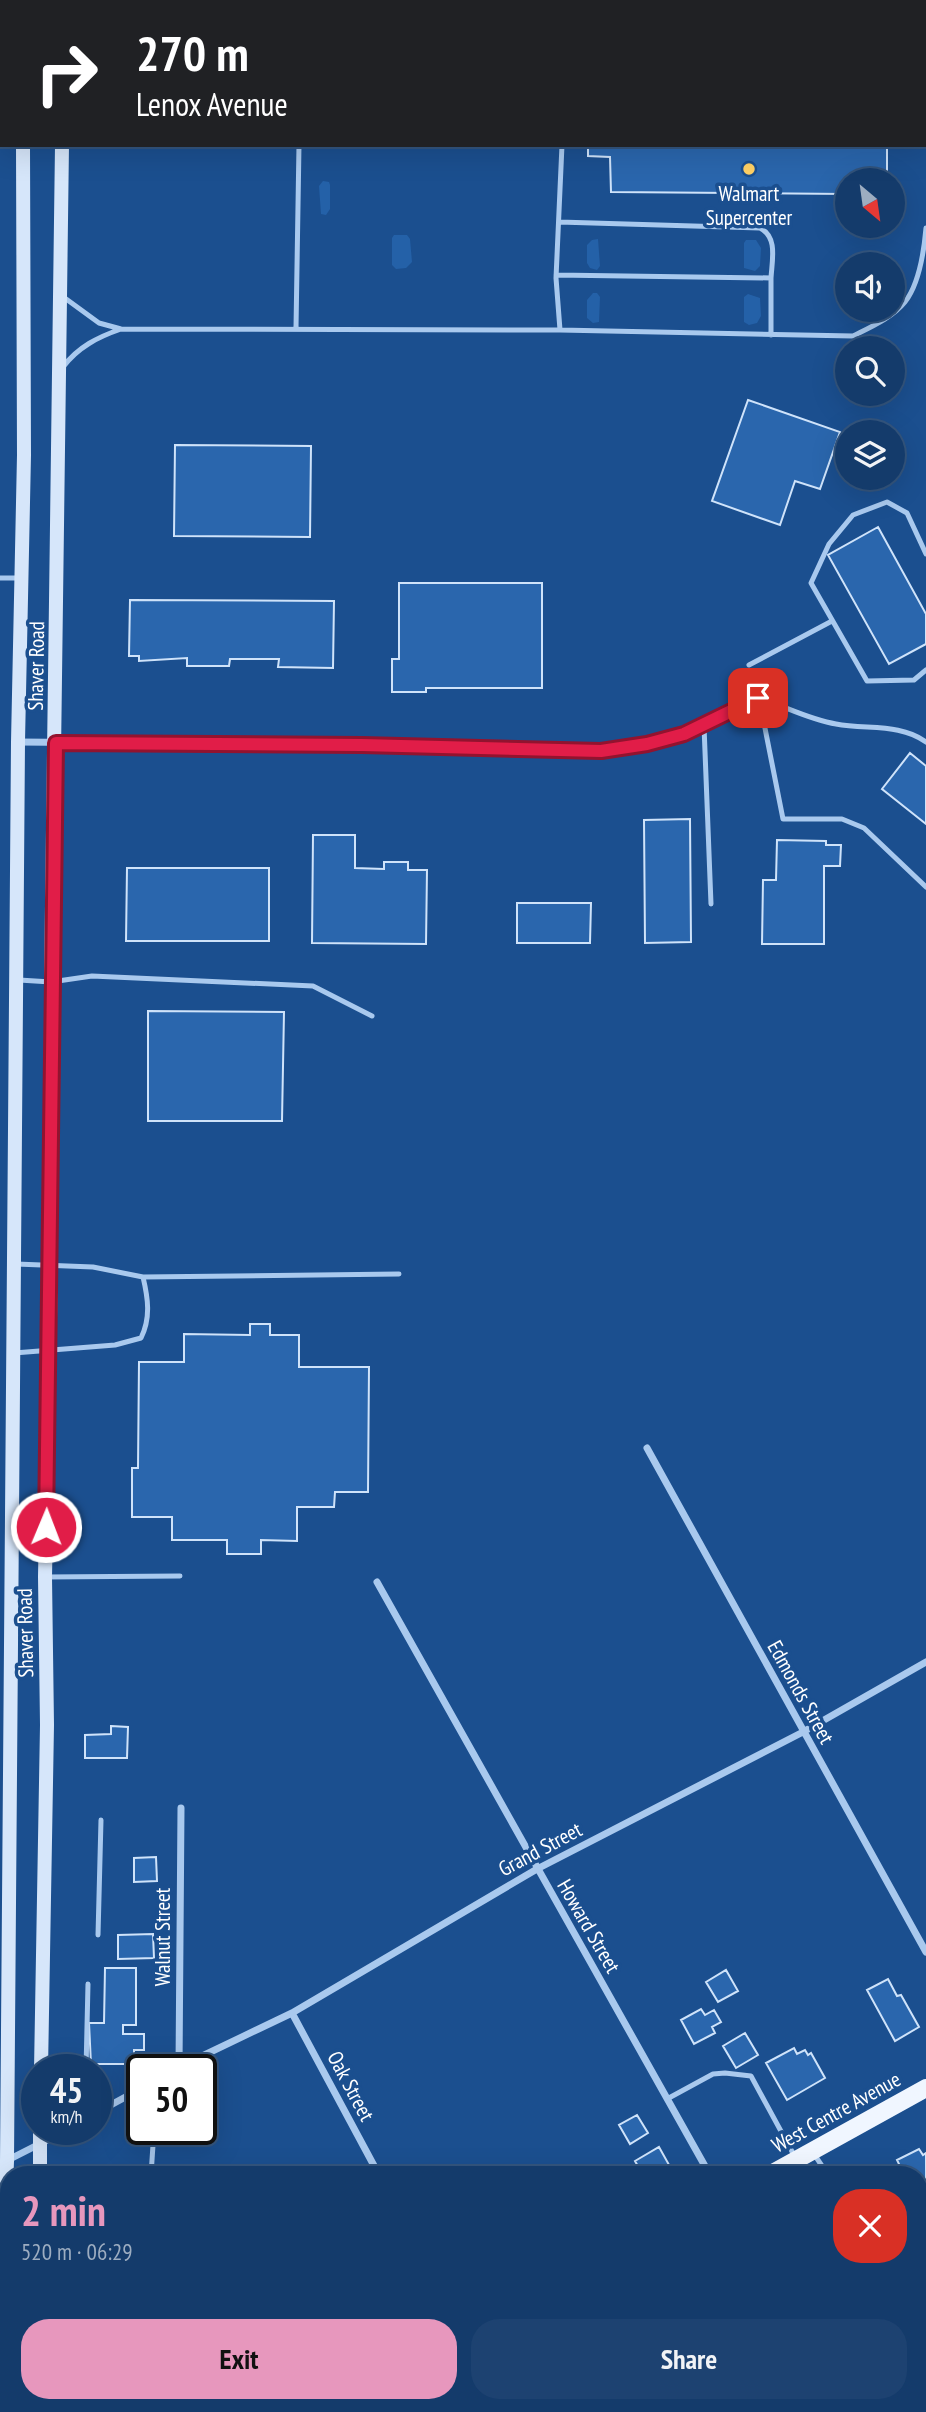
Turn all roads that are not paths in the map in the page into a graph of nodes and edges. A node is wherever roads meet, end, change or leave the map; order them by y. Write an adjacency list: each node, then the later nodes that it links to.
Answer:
1 (23, 147): 17 (main road, Shaver Road)
2 (62, 147): 9 (main road, Shaver Road)
3 (299, 147): 10 (lane)
4 (562, 147): 5 (lane)
5 (559, 222): 7 (lane); 8 (lane)
6 (926, 228): 13 (lane)
7 (556, 275): 8 (lane); 12 (lane)
8 (772, 278): 13 (lane)
9 (62, 296): 11 (lane); 14 (main road, Shaver Road)
10 (296, 328): 11 (lane); 12 (lane)
11 (121, 329): 14 (lane)
12 (560, 330): 13 (lane)
13 (771, 335)
14 (60, 371): 25 (main road, Shaver Road)
15 (926, 554): 18 (lane)
16 (0, 578): 17 (lane)
17 (21, 578): 23 (main road, Shaver Road)
18 (832, 621): 19 (lane); 20 (lane)
19 (749, 665)
20 (926, 670)
21 (758, 698): 22 (street); 24 (lane); 26 (lane)
22 (704, 726): 25 (street); 27 (lane)
23 (18, 742): 25 (street); 28 (main road, Shaver Road)
24 (926, 742)
25 (56, 743): 29 (main road, Shaver Road)
26 (926, 887)
27 (710, 904)
28 (16, 979): 29 (lane); 31 (main road, Shaver Road)
29 (51, 982): 30 (lane); 32 (main road, Shaver Road)
30 (372, 1016)
31 (13, 1264): 32 (lane); 36 (main road, Shaver Road)
32 (51, 1266): 34 (lane); 35 (main road, Shaver Road)
33 (399, 1274): 34 (lane)
34 (143, 1277): 35 (lane)
35 (49, 1350): 36 (lane); 39 (main road, Shaver Road)
36 (12, 1353): 60 (main road, Shaver Road)
37 (647, 1448): 42 (street, Edmonds Street)
38 (180, 1576): 39 (lane)
39 (45, 1577): 50 (main road, Shaver Road)
40 (377, 1583): 45 (street, Howard Street)
41 (926, 1662): 42 (street, Grand Street)
42 (803, 1732): 45 (street, Grand Street); 47 (street, Edmonds Street)
43 (181, 1808): 52 (street, Walnut Street)
44 (101, 1821): 46 (lane)
45 (537, 1869): 49 (street, Grand Street); 55 (street, Howard Street)
46 (98, 1935)
47 (926, 1952)
48 (88, 1984): 51 (lane)
49 (292, 2013): 53 (street, Grand Street); 64 (street, Oak Street)
50 (41, 2054)
51 (86, 2054)
52 (176, 2054)
53 (206, 2054)
54 (926, 2088): 58 (main road, West Centre Avenue)
55 (667, 2099): 59 (lane); 65 (street, Howard Street)
56 (40, 2145): 60 (street); 62 (main road)
57 (153, 2145): 63 (lane)
58 (813, 2151): 59 (main road, West Centre Avenue); 67 (lane)
59 (797, 2160): 66 (main road, West Centre Avenue)
60 (7, 2161): 61 (main road, Shaver Road)
61 (7, 2166)
62 (40, 2166)
63 (152, 2166)
64 (374, 2166)
65 (705, 2166)
66 (787, 2166)
67 (822, 2166)

